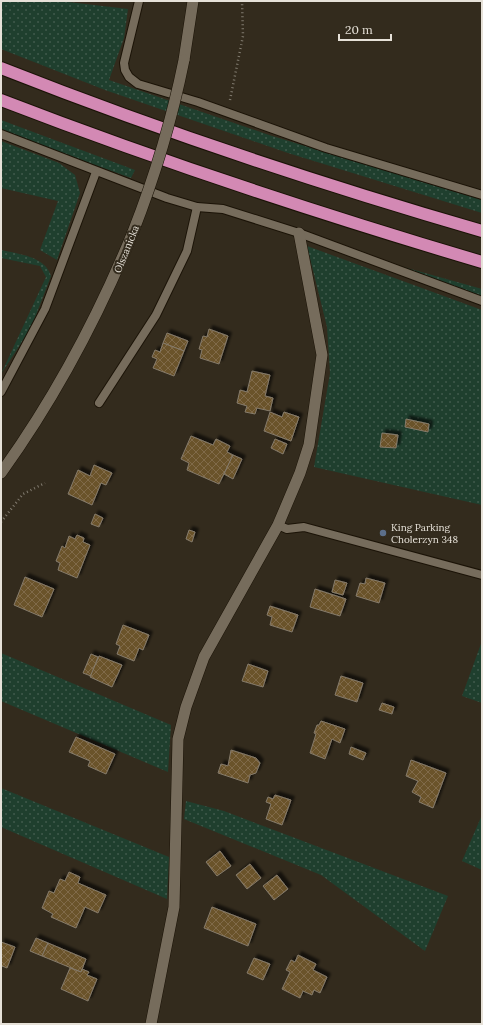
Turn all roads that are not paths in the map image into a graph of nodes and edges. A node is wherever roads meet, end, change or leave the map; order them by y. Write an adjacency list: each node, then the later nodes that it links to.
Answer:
1 (139, 1): 7 (lane)
2 (193, 1): 15 (street, Olszanicka, bridge)
3 (1, 68): 9 (highway)
4 (1, 100): 11 (highway)
5 (1, 134): 6 (lane)
6 (96, 172): 8 (lane); 13 (lane)
7 (482, 195)
8 (197, 207): 10 (lane); 14 (lane)
9 (482, 232)
10 (299, 233): 12 (lane); 16 (street)
11 (482, 262)
12 (482, 300)
13 (1, 392)
14 (99, 403)
15 (1, 473)
16 (278, 525): 17 (lane); 18 (street)
17 (482, 575)
18 (152, 1024)

